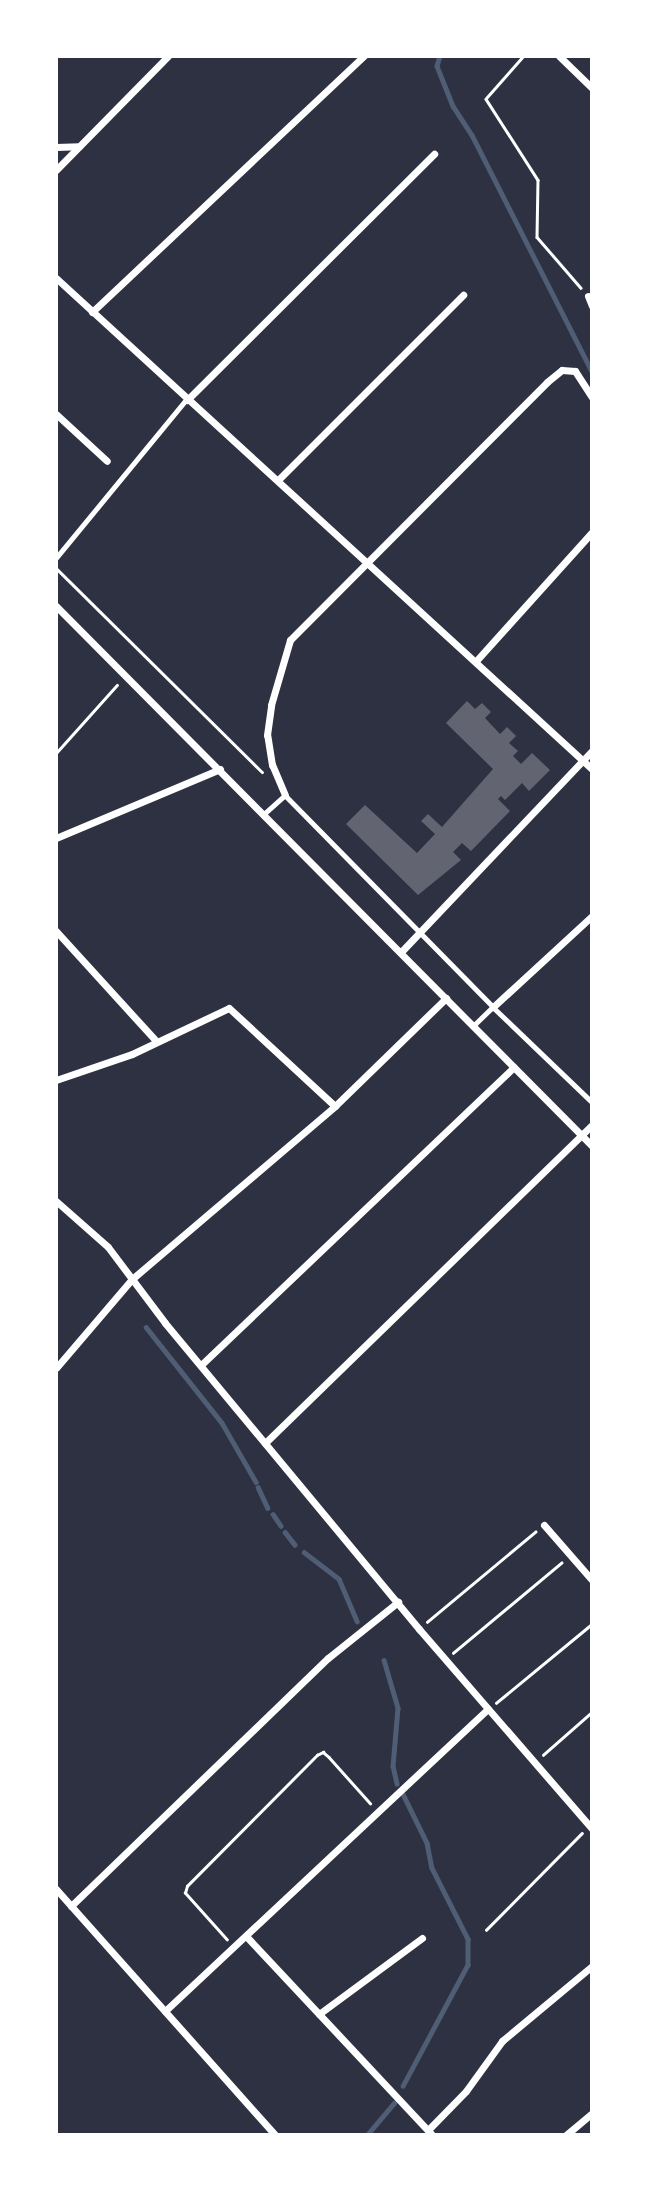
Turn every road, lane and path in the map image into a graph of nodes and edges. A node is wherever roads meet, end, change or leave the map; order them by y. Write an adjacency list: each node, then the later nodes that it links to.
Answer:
1 (168, 56): 6 (street)
2 (364, 56): 14 (street)
3 (524, 56): 12 (path)
4 (559, 56): 5 (street)
5 (592, 88)
6 (79, 146): 7 (street); 9 (street)
7 (56, 147)
8 (434, 155): 16 (street)
9 (56, 170)
10 (56, 278): 14 (street)
11 (463, 295): 19 (street)
12 (588, 296): 13 (street)
13 (592, 306)
14 (92, 312): 16 (street)
15 (592, 397): 22 (street)
16 (187, 400): 19 (street); 21 (lane)
17 (56, 414): 18 (street)
18 (107, 461)
19 (278, 480): 22 (street)
20 (592, 532): 25 (street)
21 (56, 558)
22 (367, 560): 25 (street); 33 (street)
23 (56, 568): 32 (path)
24 (56, 606): 26 (street)
25 (476, 661): 29 (street)
26 (125, 675): 28 (path); 30 (street)
27 (592, 751): 29 (street)
28 (56, 753)
29 (583, 760): 31 (street); 38 (street)
30 (220, 769): 34 (street); 35 (street)
31 (592, 769)
32 (266, 776)
33 (285, 795): 34 (lane); 38 (lane)
34 (264, 814): 39 (street)
35 (56, 838)
36 (592, 916): 41 (street)
37 (56, 932): 43 (street)
38 (420, 933): 39 (street); 41 (lane)
39 (401, 952): 40 (street)
40 (446, 998): 42 (street); 47 (street)
41 (494, 1007): 42 (lane); 46 (lane)
42 (473, 1026): 44 (street)
43 (156, 1041): 45 (street); 47 (street)
44 (514, 1067): 49 (street); 53 (street)
45 (56, 1080)
46 (592, 1102)
47 (335, 1106): 52 (street)
48 (592, 1125): 49 (street)
49 (582, 1135): 50 (street); 55 (street)
50 (592, 1146)
51 (56, 1201): 52 (street)
52 (132, 1279): 53 (street); 54 (street)
53 (201, 1365): 55 (street)
54 (56, 1368)
55 (265, 1443): 59 (street)
56 (544, 1525): 57 (street); 61 (path)
57 (571, 1554): 58 (street); 62 (path)
58 (592, 1580)
59 (398, 1602): 61 (street); 69 (street)
60 (592, 1624): 63 (path)
61 (419, 1629): 62 (street)
62 (445, 1660): 63 (street)
63 (488, 1709): 65 (street); 66 (street)
64 (592, 1712): 65 (path)
65 (536, 1762): 67 (street)
66 (377, 1811): 71 (street); 73 (path)
67 (591, 1827): 70 (path)
68 (56, 1889): 69 (street)
69 (71, 1906): 75 (street)
70 (486, 1930)
71 (246, 1936): 73 (street); 76 (street)
72 (422, 1938): 76 (street)
73 (234, 1947): 75 (street)
74 (592, 1966): 78 (street)
75 (164, 2011): 79 (street)
76 (319, 2014): 78 (street)
77 (592, 2113): 80 (street)
78 (430, 2132)
79 (275, 2135)
80 (566, 2135)

